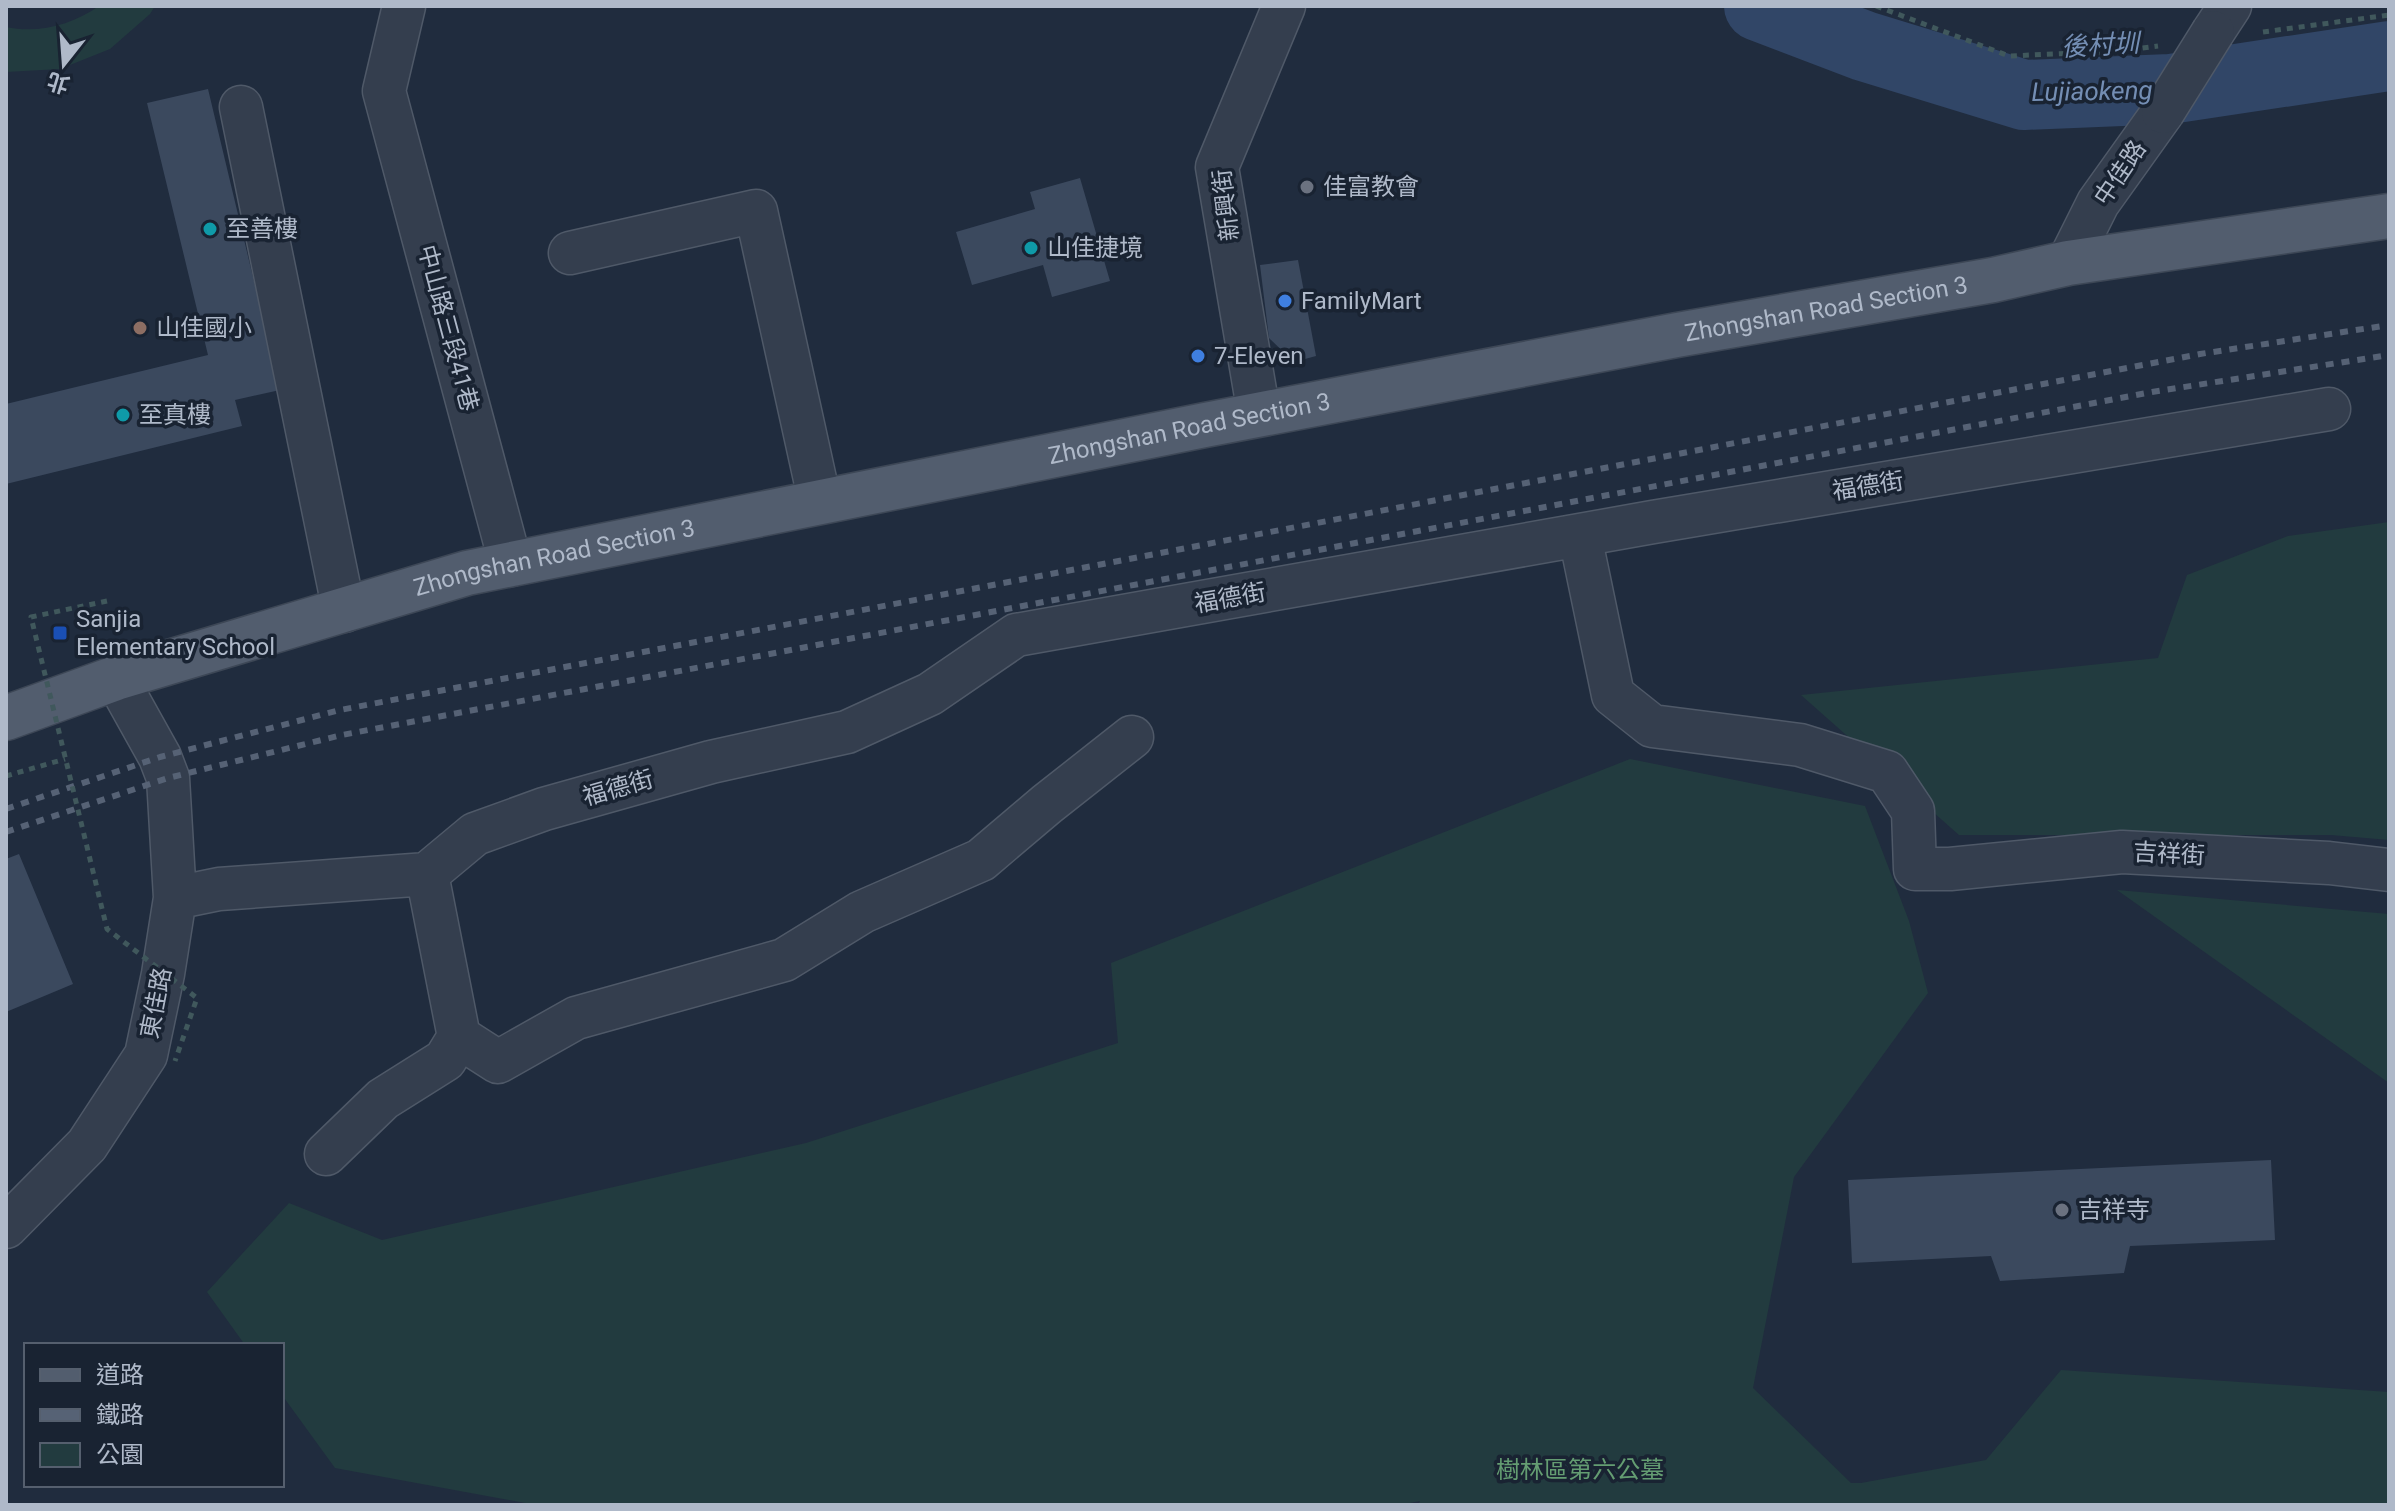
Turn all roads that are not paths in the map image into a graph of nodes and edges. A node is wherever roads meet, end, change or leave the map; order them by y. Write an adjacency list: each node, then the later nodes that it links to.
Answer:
1 (1284, 6): 9 (street, 新興街)
2 (402, 7): 12 (street, 中山路三段41巷)
3 (2232, 24): 7 (street, 中佳路, bridge)
4 (241, 107): 13 (street)
5 (2389, 216): 7 (main road, Zhongshan Road Section 3)
6 (570, 253): 10 (street)
7 (2068, 263): 9 (main road, Zhongshan Road Section 3)
8 (2329, 409): 11 (street, 福德街)
9 (1259, 414): 10 (main road, Zhongshan Road Section 3)
10 (820, 502): 12 (main road, Zhongshan Road Section 3)
11 (1580, 536): 17 (street, 吉祥街); 18 (street, 福德街)
12 (511, 565): 13 (main road, Zhongshan Road Section 3)
13 (344, 611): 14 (main road, Zhongshan Road Section 3)
14 (116, 678): 15 (main road, Zhongshan Road Section 3); 19 (street, 東佳路)
15 (6, 718)
16 (1132, 737): 20 (street)
17 (2389, 870)
18 (427, 874): 19 (street); 20 (street)
19 (175, 898): 22 (street, 東佳路)
20 (459, 1037): 21 (street)
21 (326, 1154)
22 (6, 1227)

